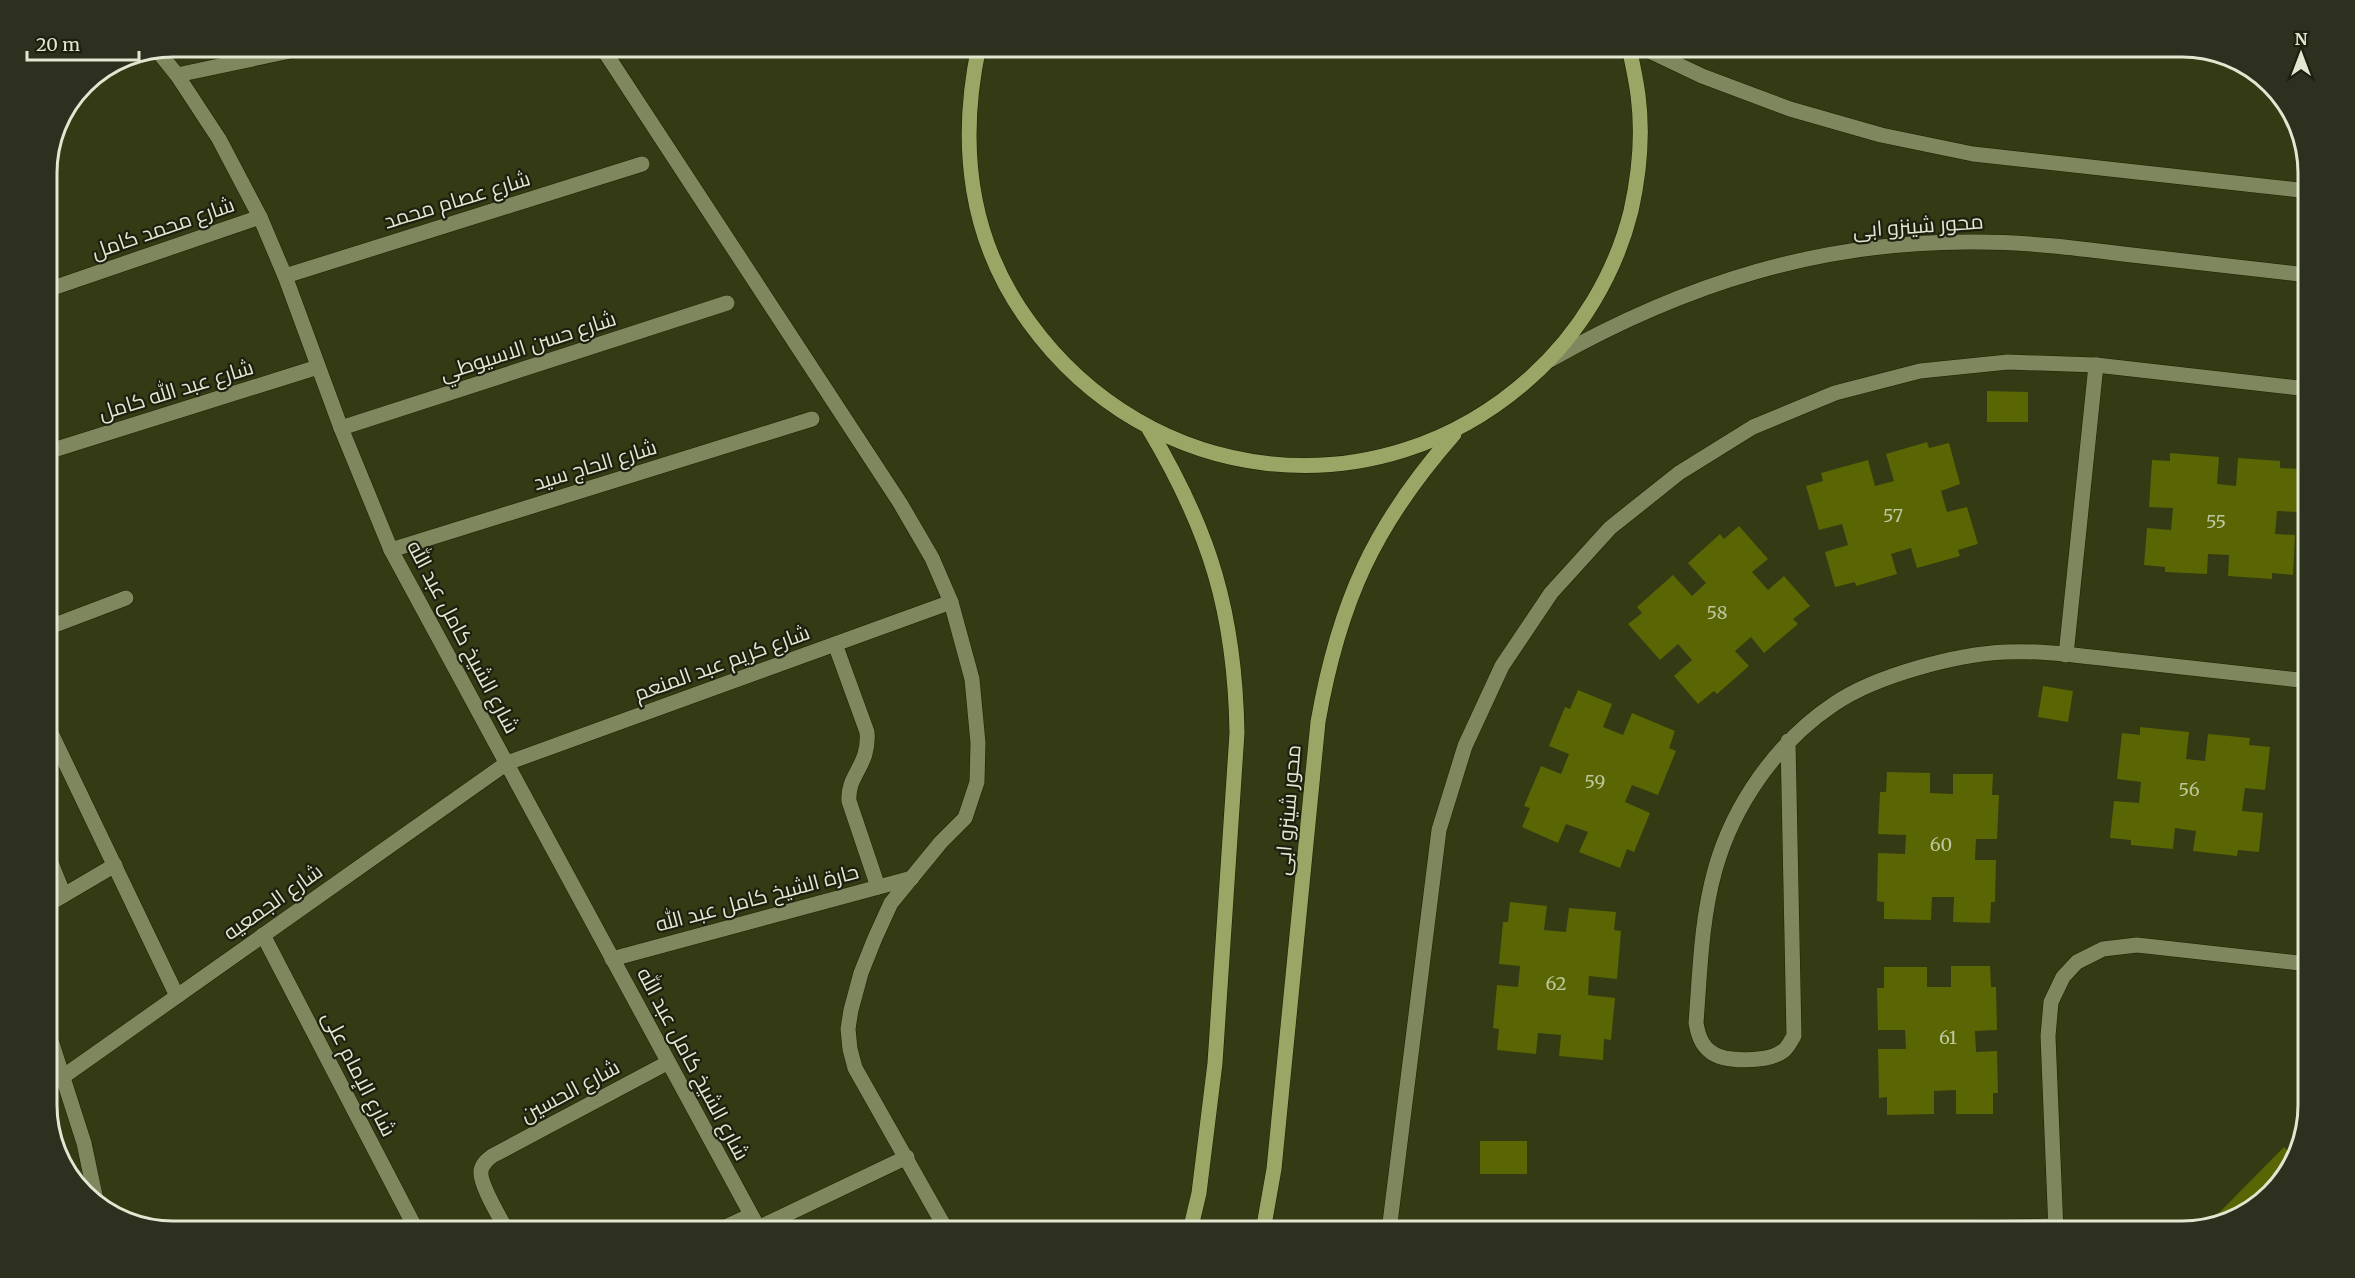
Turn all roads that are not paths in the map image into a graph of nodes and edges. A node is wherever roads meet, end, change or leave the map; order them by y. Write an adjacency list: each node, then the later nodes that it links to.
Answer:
1 (262, 57): 7 (street)
2 (608, 57): 26 (street)
3 (977, 57): 21 (main road)
4 (1631, 57): 15 (main road)
5 (1662, 57): 9 (street)
6 (163, 58): 7 (street, شارع الشيخ كامل عبد الله)
7 (177, 75): 10 (street, شارع الشيخ كامل عبد الله)
8 (642, 164): 12 (street, شارع عصام محمد)
9 (2298, 190)
10 (260, 217): 12 (street, شارع الشيخ كامل عبد الله); 13 (street, شارع محمد كامل)
11 (2298, 273): 15 (street, محور شينزو ابى)
12 (285, 276): 17 (street, شارع الشيخ كامل عبد الله)
13 (57, 287)
14 (727, 303): 20 (street, شارع حسن الاسيوطي)
15 (1550, 360): 22 (main road)
16 (2096, 365): 18 (street); 29 (street); 56 (street)
17 (318, 367): 20 (street, شارع الشيخ كامل عبد الله); 23 (street, شارع عبد الله كامل)
18 (2298, 388)
19 (812, 419): 24 (street, شارع الحاج سيد)
20 (341, 428): 24 (street, شارع الشيخ كامل عبد الله)
21 (1149, 429): 22 (main road); 54 (main road)
22 (1459, 429): 55 (main road, محور شينزو ابى)
23 (57, 449)
24 (391, 550): 33 (street, شارع الشيخ كامل عبد الله)
25 (126, 598): 27 (street)
26 (951, 602): 28 (street, شارع كريم عبد المنعم); 36 (street)
27 (57, 624)
28 (836, 644): 33 (street, شارع كريم عبد المنعم); 37 (street)
29 (2067, 655): 30 (street); 31 (street)
30 (2298, 680)
31 (1788, 741): 31 (street)
32 (57, 745): 34 (street)
33 (507, 763): 40 (street, شارع الجمعيه); 41 (street, شارع الشيخ كامل عبد الله)
34 (115, 865): 38 (street); 43 (street)
35 (57, 878): 38 (street)
36 (912, 878): 37 (street, حارة الشيخ كامل عبد الله); 47 (street)
37 (878, 887): 41 (street, حارة الشيخ كامل عبد الله)
38 (64, 895): 39 (street)
39 (57, 899)
40 (263, 935): 43 (street, شارع الجمعيه); 49 (street, شارع الإمام على)
41 (612, 959): 45 (street, شارع الشيخ كامل عبد الله)
42 (2298, 963): 57 (street)
43 (177, 996): 46 (street, شارع الجمعيه)
44 (57, 1056): 46 (street)
45 (667, 1063): 50 (street, شارع الحسين); 51 (street, شارع الشيخ كامل عبد الله)
46 (64, 1076): 48 (street)
47 (907, 1157): 52 (street); 53 (street)
48 (94, 1189)
49 (411, 1221)
50 (502, 1221)
51 (755, 1221)
52 (766, 1221)
53 (941, 1221)
54 (1193, 1221)
55 (1265, 1221)
56 (1390, 1221)
57 (2056, 1221)

